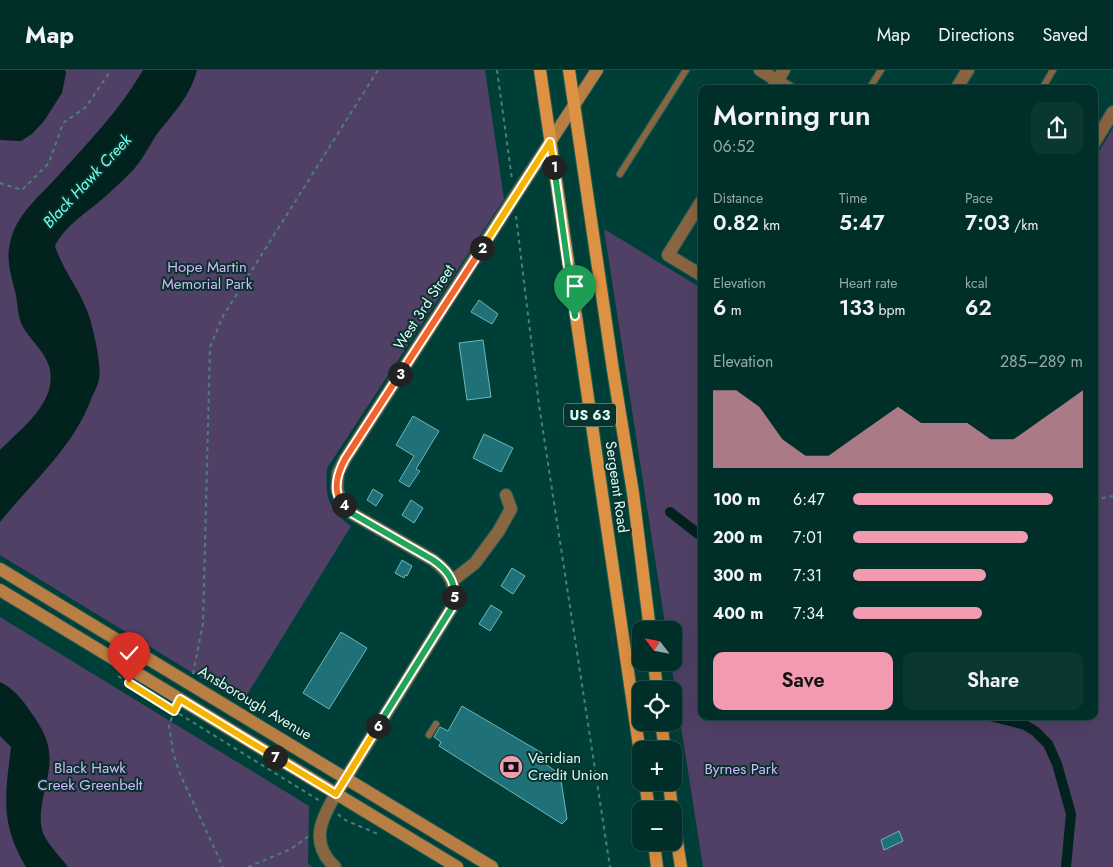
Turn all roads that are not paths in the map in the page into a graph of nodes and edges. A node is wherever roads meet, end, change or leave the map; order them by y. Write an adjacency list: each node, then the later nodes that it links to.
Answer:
1 (540, 70): 16 (main road, Sergeant Road / US 63)
2 (569, 70): 13 (main road, Sergeant Road / US 63)
3 (597, 70): 13 (main road, West 3rd Street)
4 (686, 70): 17 (lane)
5 (760, 70): 9 (street)
6 (881, 70): 10 (lane)
7 (968, 70): 11 (street)
8 (1053, 70): 12 (lane)
9 (778, 80)
10 (872, 85)
11 (959, 85)
12 (1044, 85)
13 (574, 106): 16 (main road, West 3rd Street); 24 (main road, Sergeant Road / US 63)
14 (1113, 112): 15 (street)
15 (1098, 136)
16 (550, 142): 22 (street, West 3rd Street); 27 (main road, Sergeant Road / US 63)
17 (620, 174)
18 (698, 207): 19 (street)
19 (698, 274)
20 (506, 495): 22 (street)
21 (0, 569): 28 (main road, Ansborough Avenue)
22 (452, 581): 28 (street)
23 (0, 590): 29 (main road)
24 (649, 621)
25 (436, 724): 26 (lane)
26 (429, 734)
27 (638, 741)
28 (346, 777): 29 (street); 34 (main road, Ansborough Avenue)
29 (336, 794): 32 (street); 33 (main road)
30 (655, 851): 35 (main road)
31 (678, 851): 36 (main road)
32 (335, 867)
33 (457, 867)
34 (492, 867)
35 (657, 867)
36 (681, 867)

